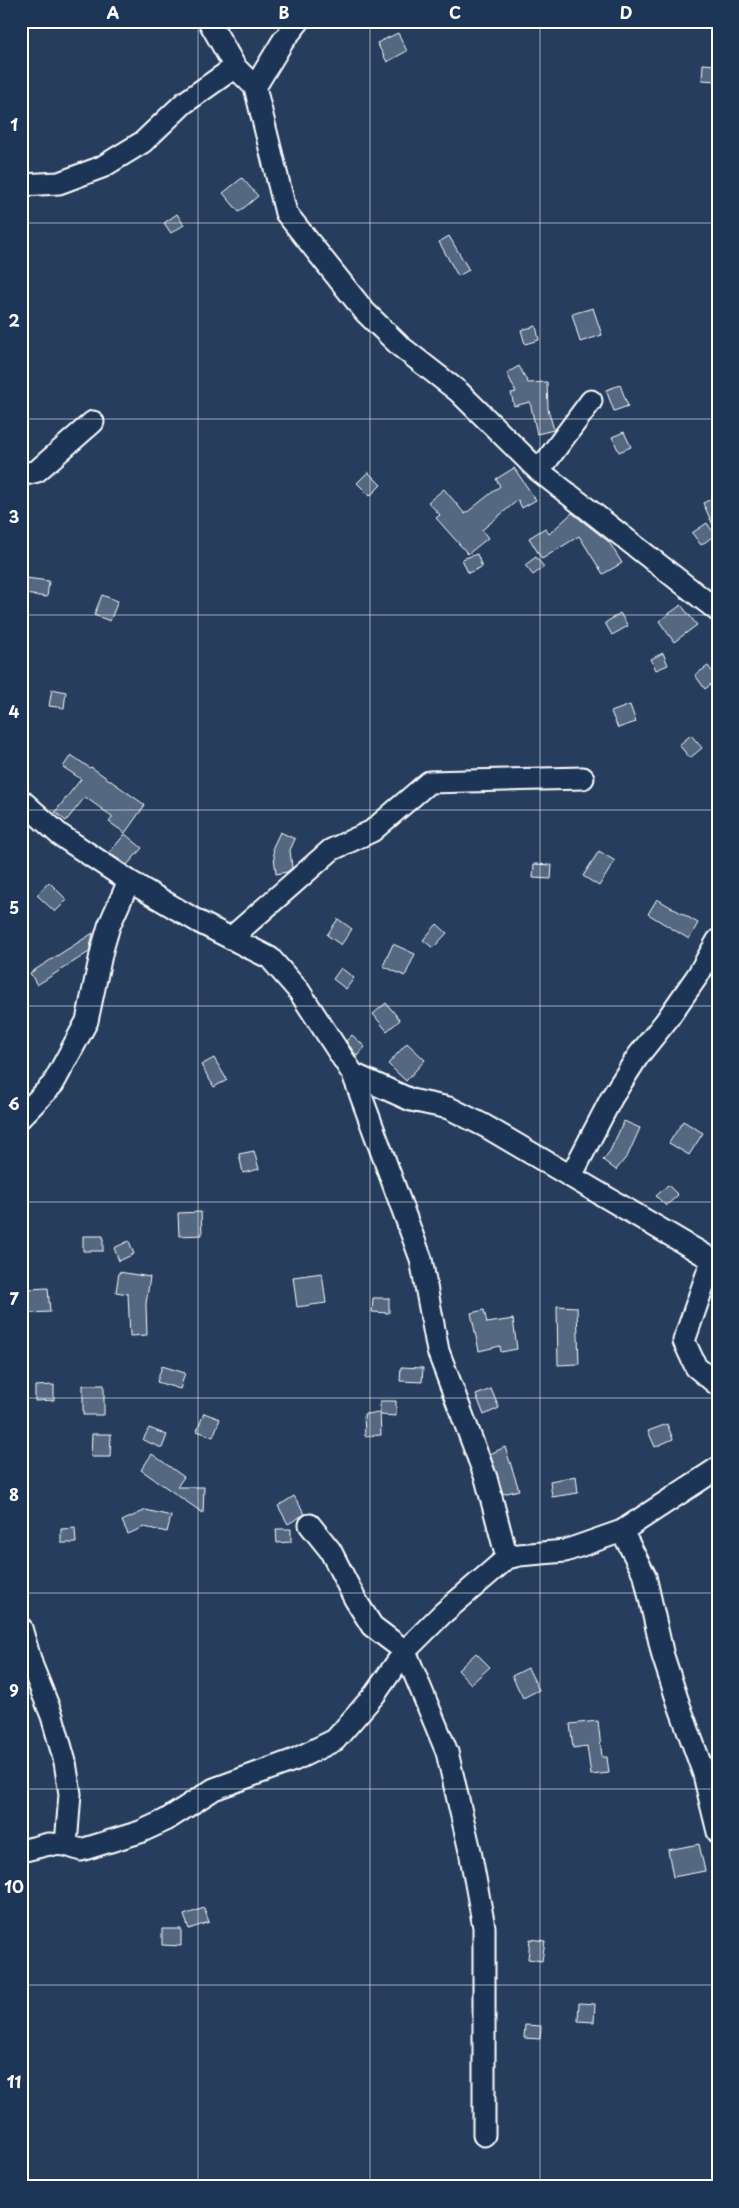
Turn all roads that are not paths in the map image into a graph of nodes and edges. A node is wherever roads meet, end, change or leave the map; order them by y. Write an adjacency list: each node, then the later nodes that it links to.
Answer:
1 (208, 21): 3 (street)
2 (299, 21): 4 (street)
3 (235, 67): 4 (street); 5 (street)
4 (255, 87): 8 (street)
5 (21, 185)
6 (591, 401): 8 (street)
7 (93, 422): 9 (street)
8 (540, 472): 10 (street)
9 (21, 475)
10 (718, 611)
11 (584, 778): 14 (street)
12 (21, 800): 13 (street)
13 (129, 881): 14 (street); 17 (street)
14 (231, 938): 16 (street)
15 (718, 940): 18 (street)
16 (353, 1074): 18 (street); 24 (street)
17 (21, 1117)
18 (570, 1176): 19 (street)
19 (715, 1261): 20 (street)
20 (718, 1385)
21 (718, 1468): 23 (street)
22 (310, 1524): 26 (street)
23 (622, 1530): 24 (street); 27 (street)
24 (507, 1558): 26 (street)
25 (21, 1628): 30 (street)
26 (405, 1651): 30 (street); 32 (street)
27 (704, 1774): 28 (street); 29 (street)
28 (718, 1794)
29 (718, 1832)
30 (66, 1845): 31 (street)
31 (21, 1851)
32 (484, 2135)

